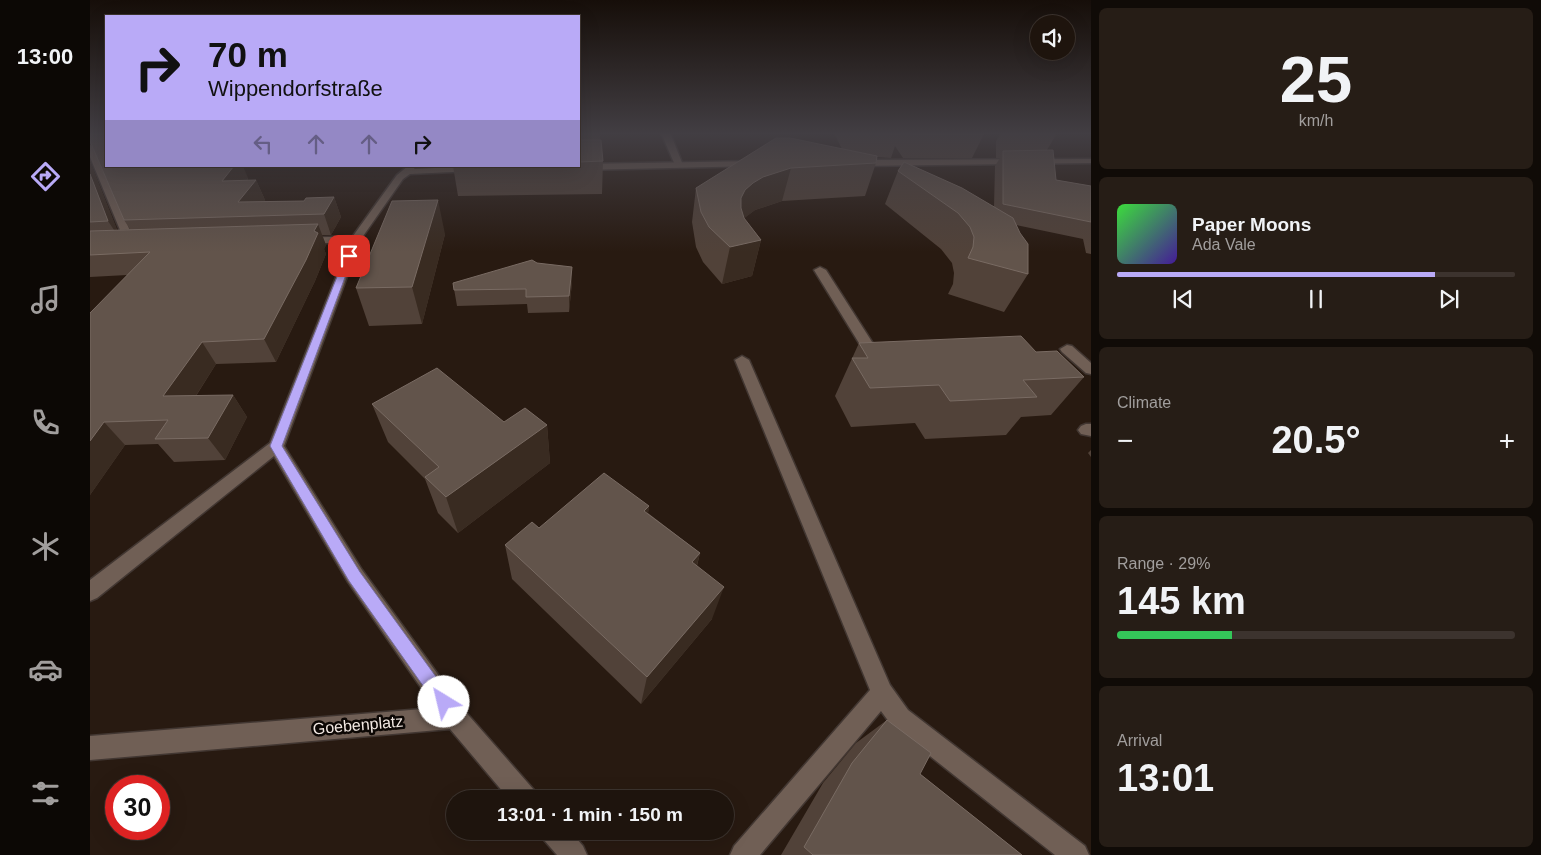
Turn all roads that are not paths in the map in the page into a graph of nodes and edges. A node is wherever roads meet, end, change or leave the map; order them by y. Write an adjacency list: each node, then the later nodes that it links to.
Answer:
1 (101, 173): 5 (street)
2 (405, 173): 3 (street)
3 (356, 239): 4 (street); 11 (street)
4 (297, 241)
5 (133, 247)
6 (820, 270): 8 (street)
7 (1067, 349): 10 (street)
8 (874, 356)
9 (742, 360): 13 (street)
10 (1091, 370)
11 (276, 446): 12 (street); 14 (street)
12 (90, 592)
13 (882, 693): 19 (street); 20 (street)
14 (455, 717): 15 (street, Goebenplatz); 16 (street)
15 (90, 748)
16 (517, 790)
17 (561, 840): 18 (street)
18 (574, 855)
19 (743, 855)
20 (1076, 855)

